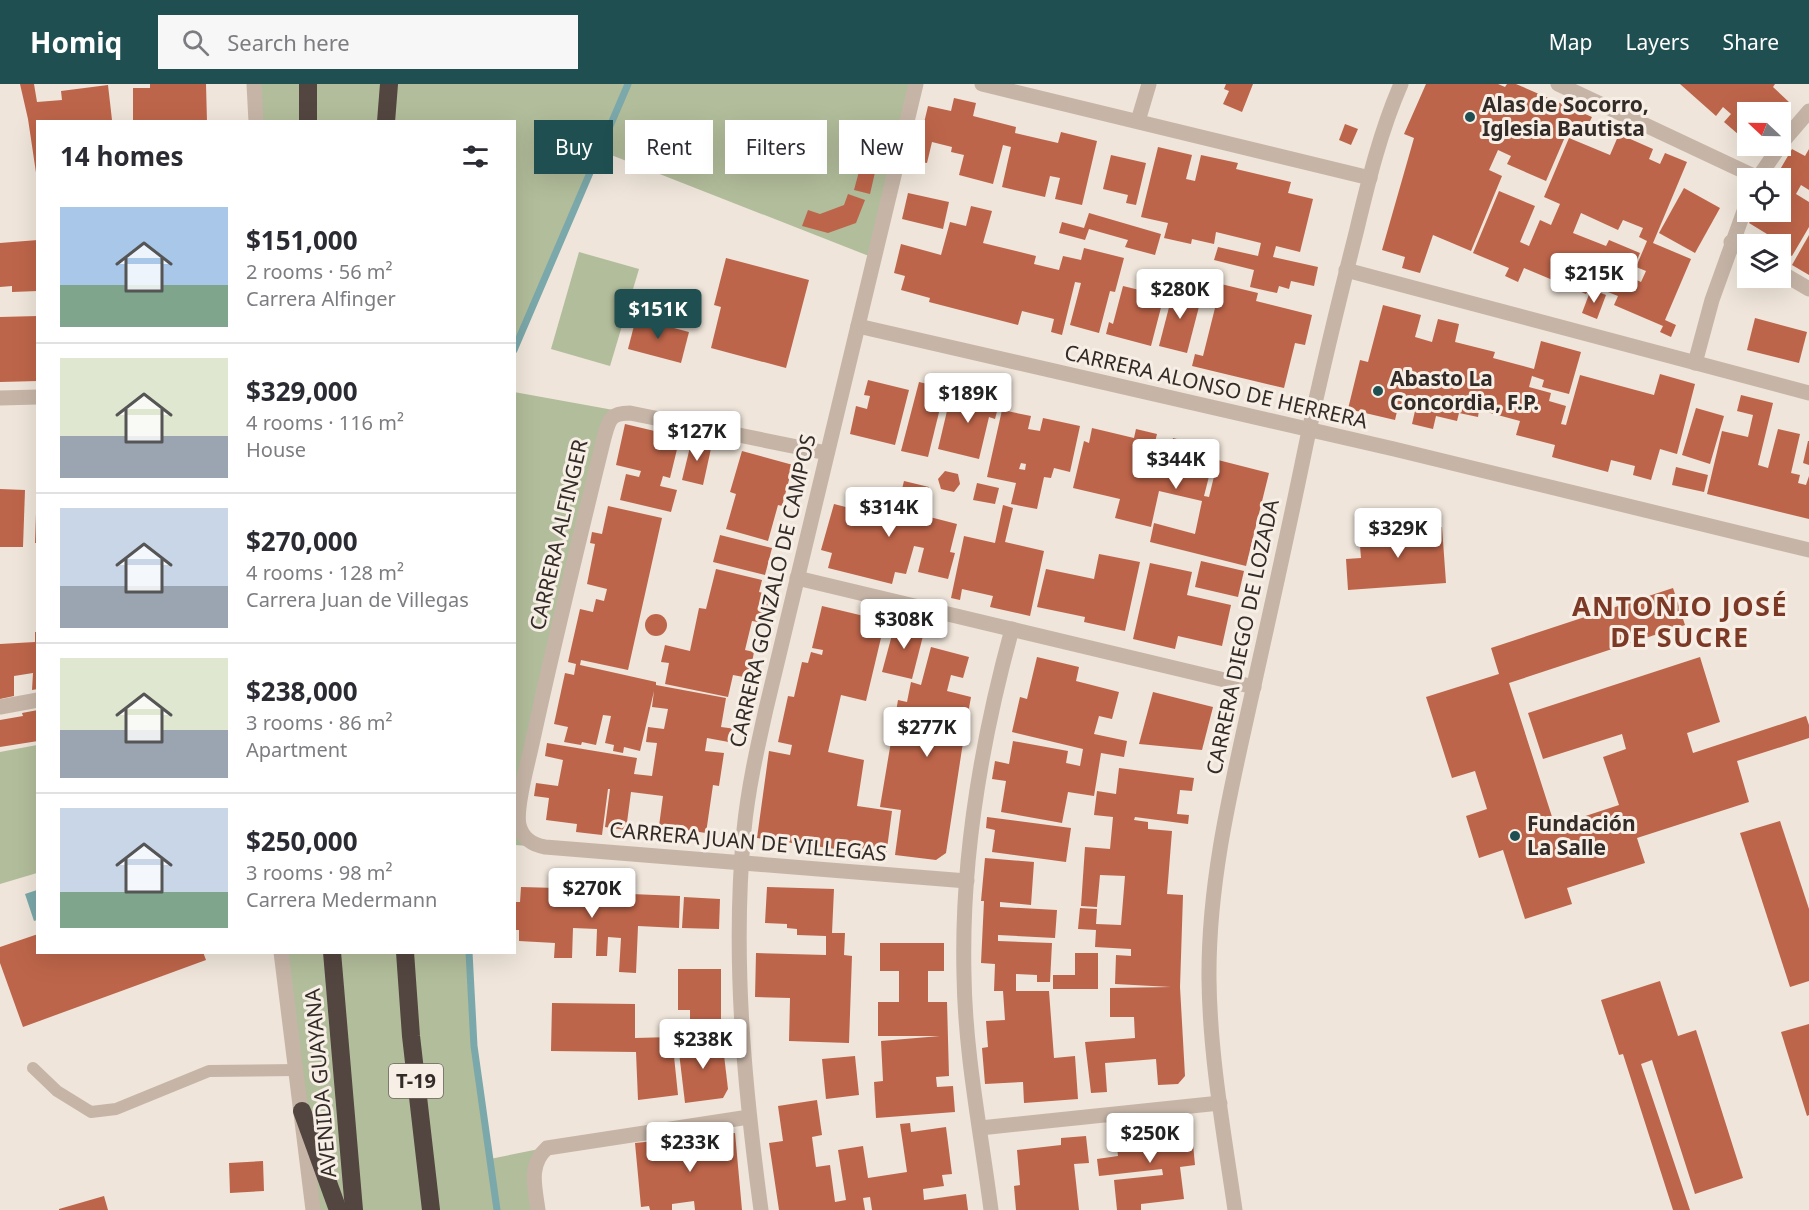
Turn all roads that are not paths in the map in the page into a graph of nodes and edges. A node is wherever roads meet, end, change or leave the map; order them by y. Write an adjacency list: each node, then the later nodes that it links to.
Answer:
1 (254, 84): 10 (street)
2 (308, 84): 11 (highway)
3 (389, 84): 12 (highway)
4 (916, 84): 23 (street, CARRERA GONZALO DE CAMPOS)
5 (982, 84): 13 (street)
6 (1149, 84): 13 (street)
7 (1401, 84): 16 (street, CARRERA DIEGO DE LOZADA)
8 (1558, 84): 15 (street)
9 (1809, 111): 14 (street)
10 (256, 120)
11 (308, 120)
12 (386, 120)
13 (1138, 121): 16 (street)
14 (1791, 132)
15 (1737, 168)
16 (1370, 178): 20 (street, CARRERA DIEGO DE LOZADA)
17 (1739, 222): 18 (street)
18 (1731, 242): 19 (street); 24 (street)
19 (1737, 246)
20 (1346, 270): 24 (street); 28 (street, CARRERA DIEGO DE LOZADA)
21 (1791, 278): 22 (street)
22 (1809, 289)
23 (858, 326): 28 (street, CARRERA ALONSO DE HERRERA); 29 (street, CARRERA GONZALO DE CAMPOS)
24 (1695, 363): 25 (street)
25 (1809, 393)
26 (36, 397): 27 (street)
27 (0, 398)
28 (1309, 430): 30 (street, CARRERA ALONSO DE HERRERA); 33 (street, CARRERA DIEGO DE LOZADA)
29 (827, 453): 31 (street, CARRERA GONZALO DE CAMPOS); 36 (street, CARRERA ALFINGER)
30 (1809, 550)
31 (797, 578): 32 (street); 37 (street, CARRERA GONZALO DE CAMPOS)
32 (1012, 629): 33 (street); 38 (street)
33 (1254, 687): 44 (street, CARRERA DIEGO DE LOZADA)
34 (36, 700): 35 (street)
35 (0, 707)
36 (527, 839): 37 (street, CARRERA JUAN DE VILLEGAS)
37 (742, 862): 38 (street, CARRERA JUAN DE VILLEGAS); 46 (street, CARRERA GONZALO DE CAMPOS)
38 (967, 881): 47 (street)
39 (281, 954): 43 (street)
40 (332, 954): 50 (highway, AVENIDA GUAYANA)
41 (405, 954): 51 (highway, T-19)
42 (33, 1068): 43 (lane)
43 (297, 1070): 45 (street)
44 (1220, 1103): 47 (street); 55 (street, CARRERA DIEGO DE LOZADA)
45 (302, 1111): 48 (street); 49 (highway)
46 (749, 1117): 52 (street); 53 (street, CARRERA GONZALO DE CAMPOS)
47 (980, 1128): 54 (street)
48 (313, 1210)
49 (338, 1210)
50 (354, 1210)
51 (430, 1210)
52 (538, 1210)
53 (761, 1210)
54 (991, 1210)
55 (1235, 1210)

